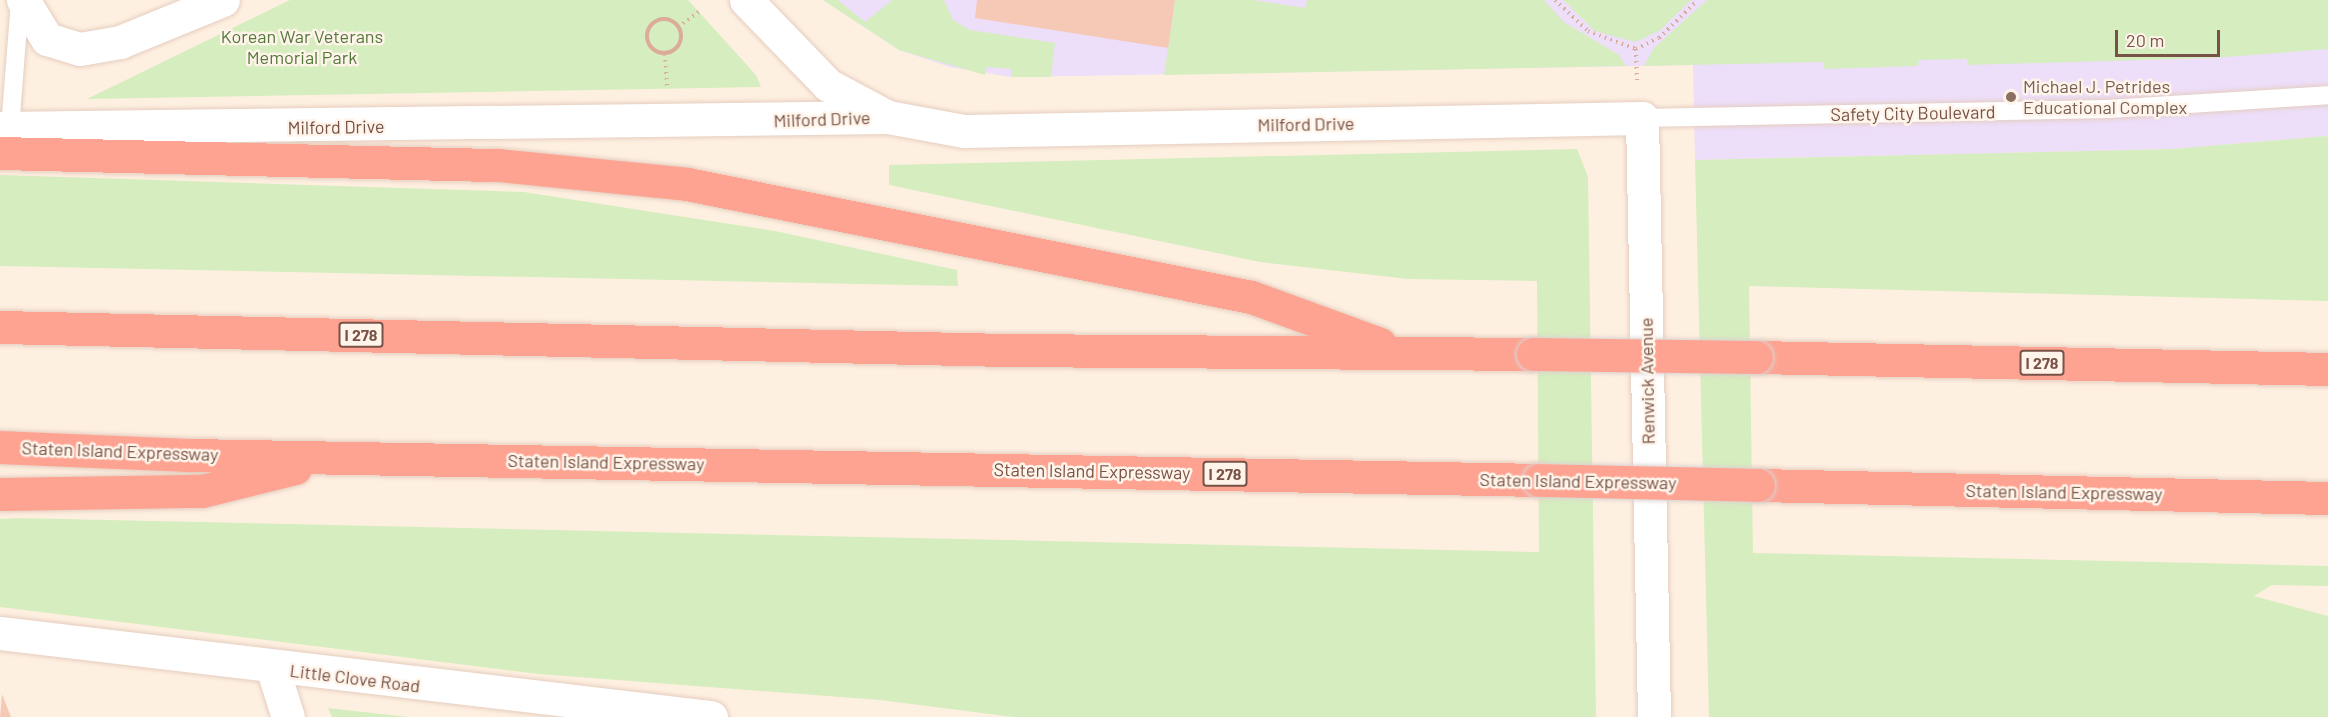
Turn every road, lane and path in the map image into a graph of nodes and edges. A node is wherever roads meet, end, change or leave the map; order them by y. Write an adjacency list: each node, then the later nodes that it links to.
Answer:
1 (22, 0): 2 (street); 15 (lane)
2 (223, 0)
3 (746, 0): 13 (street)
4 (1556, 0): 8 (path)
5 (1698, 0): 8 (path)
6 (701, 10): 7 (path)
7 (678, 27): 9 (path); 9 (path)
8 (1636, 50): 10 (path)
9 (665, 54): 11 (path)
10 (1637, 80)
11 (667, 91)
12 (2328, 95): 14 (lane, Safety City Boulevard)
13 (888, 117): 14 (street, Milford Drive); 15 (street, Milford Drive)
14 (1642, 118): 28 (street, Renwick Avenue)
15 (3, 136): 17 (highway)
16 (0, 327): 17 (highway, I 278)
17 (1402, 352): 18 (highway, I 278, bridge)
18 (2328, 369)
19 (0, 447): 20 (highway, Staten Island Expressway / I 278)
20 (343, 457): 21 (highway); 22 (highway, Staten Island Expressway / I 278, bridge)
21 (0, 494)
22 (2328, 498)
23 (0, 633): 24 (street, Little Clove Road)
24 (272, 667): 25 (street, Little Clove Road); 26 (street)
25 (595, 712): 27 (street, Little Clove Road)
26 (288, 717)
27 (711, 717)
28 (1654, 717)

